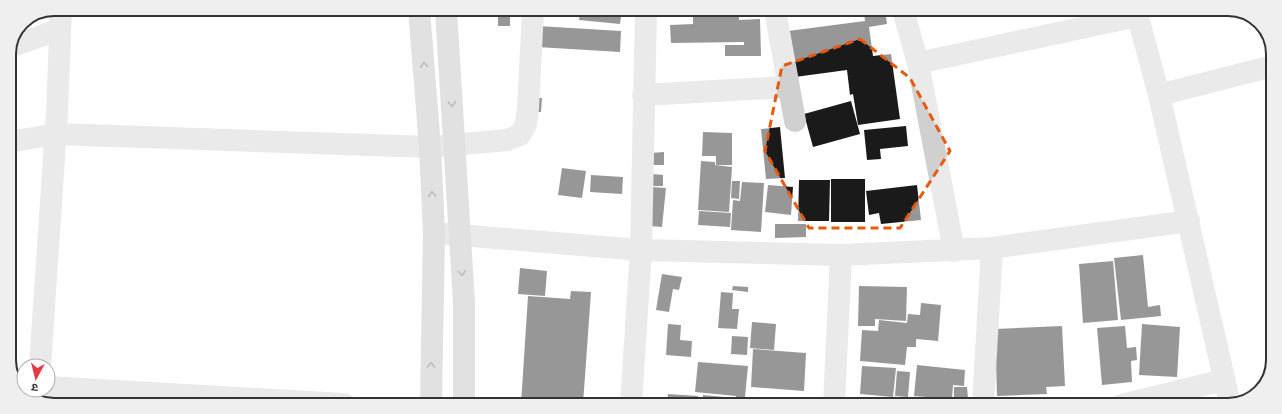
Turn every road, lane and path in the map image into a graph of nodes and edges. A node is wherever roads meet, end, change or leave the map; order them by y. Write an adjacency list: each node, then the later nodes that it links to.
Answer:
1 (419, 16): 20 (main road, one-way to 1)
2 (446, 16): 19 (main road, one-way to 19)
3 (533, 16): 19 (street)
4 (646, 16): 15 (street)
5 (776, 16): 13 (street)
6 (905, 16): 11 (street)
7 (1127, 16): 11 (street)
8 (1137, 16): 14 (street)
9 (60, 19): 10 (street); 17 (street)
10 (18, 42)
11 (918, 63): 26 (street)
12 (1266, 68): 14 (street)
13 (787, 86): 15 (street); 16 (street)
14 (1159, 95): 21 (street)
15 (643, 96): 25 (street)
16 (794, 120)
17 (56, 134): 18 (street); 20 (street); 28 (street)
18 (16, 141)
19 (455, 144): 20 (street); 23 (main road)
20 (430, 147): 22 (main road, one-way to 20)
21 (1189, 220): 24 (street); 29 (street)
22 (434, 233): 23 (street); 32 (main road, one-way to 22)
23 (460, 234): 25 (street); 33 (main road, one-way to 33)
24 (992, 248): 26 (street); 36 (street)
25 (641, 250): 27 (street); 34 (street)
26 (954, 251): 27 (street)
27 (841, 255): 35 (street)
28 (41, 358)
29 (1224, 380): 37 (street); 38 (street)
30 (56, 387): 31 (street)
31 (240, 398)
32 (431, 398)
33 (464, 398)
34 (631, 398)
35 (834, 398)
36 (983, 398)
37 (1151, 398)
38 (1228, 398)

